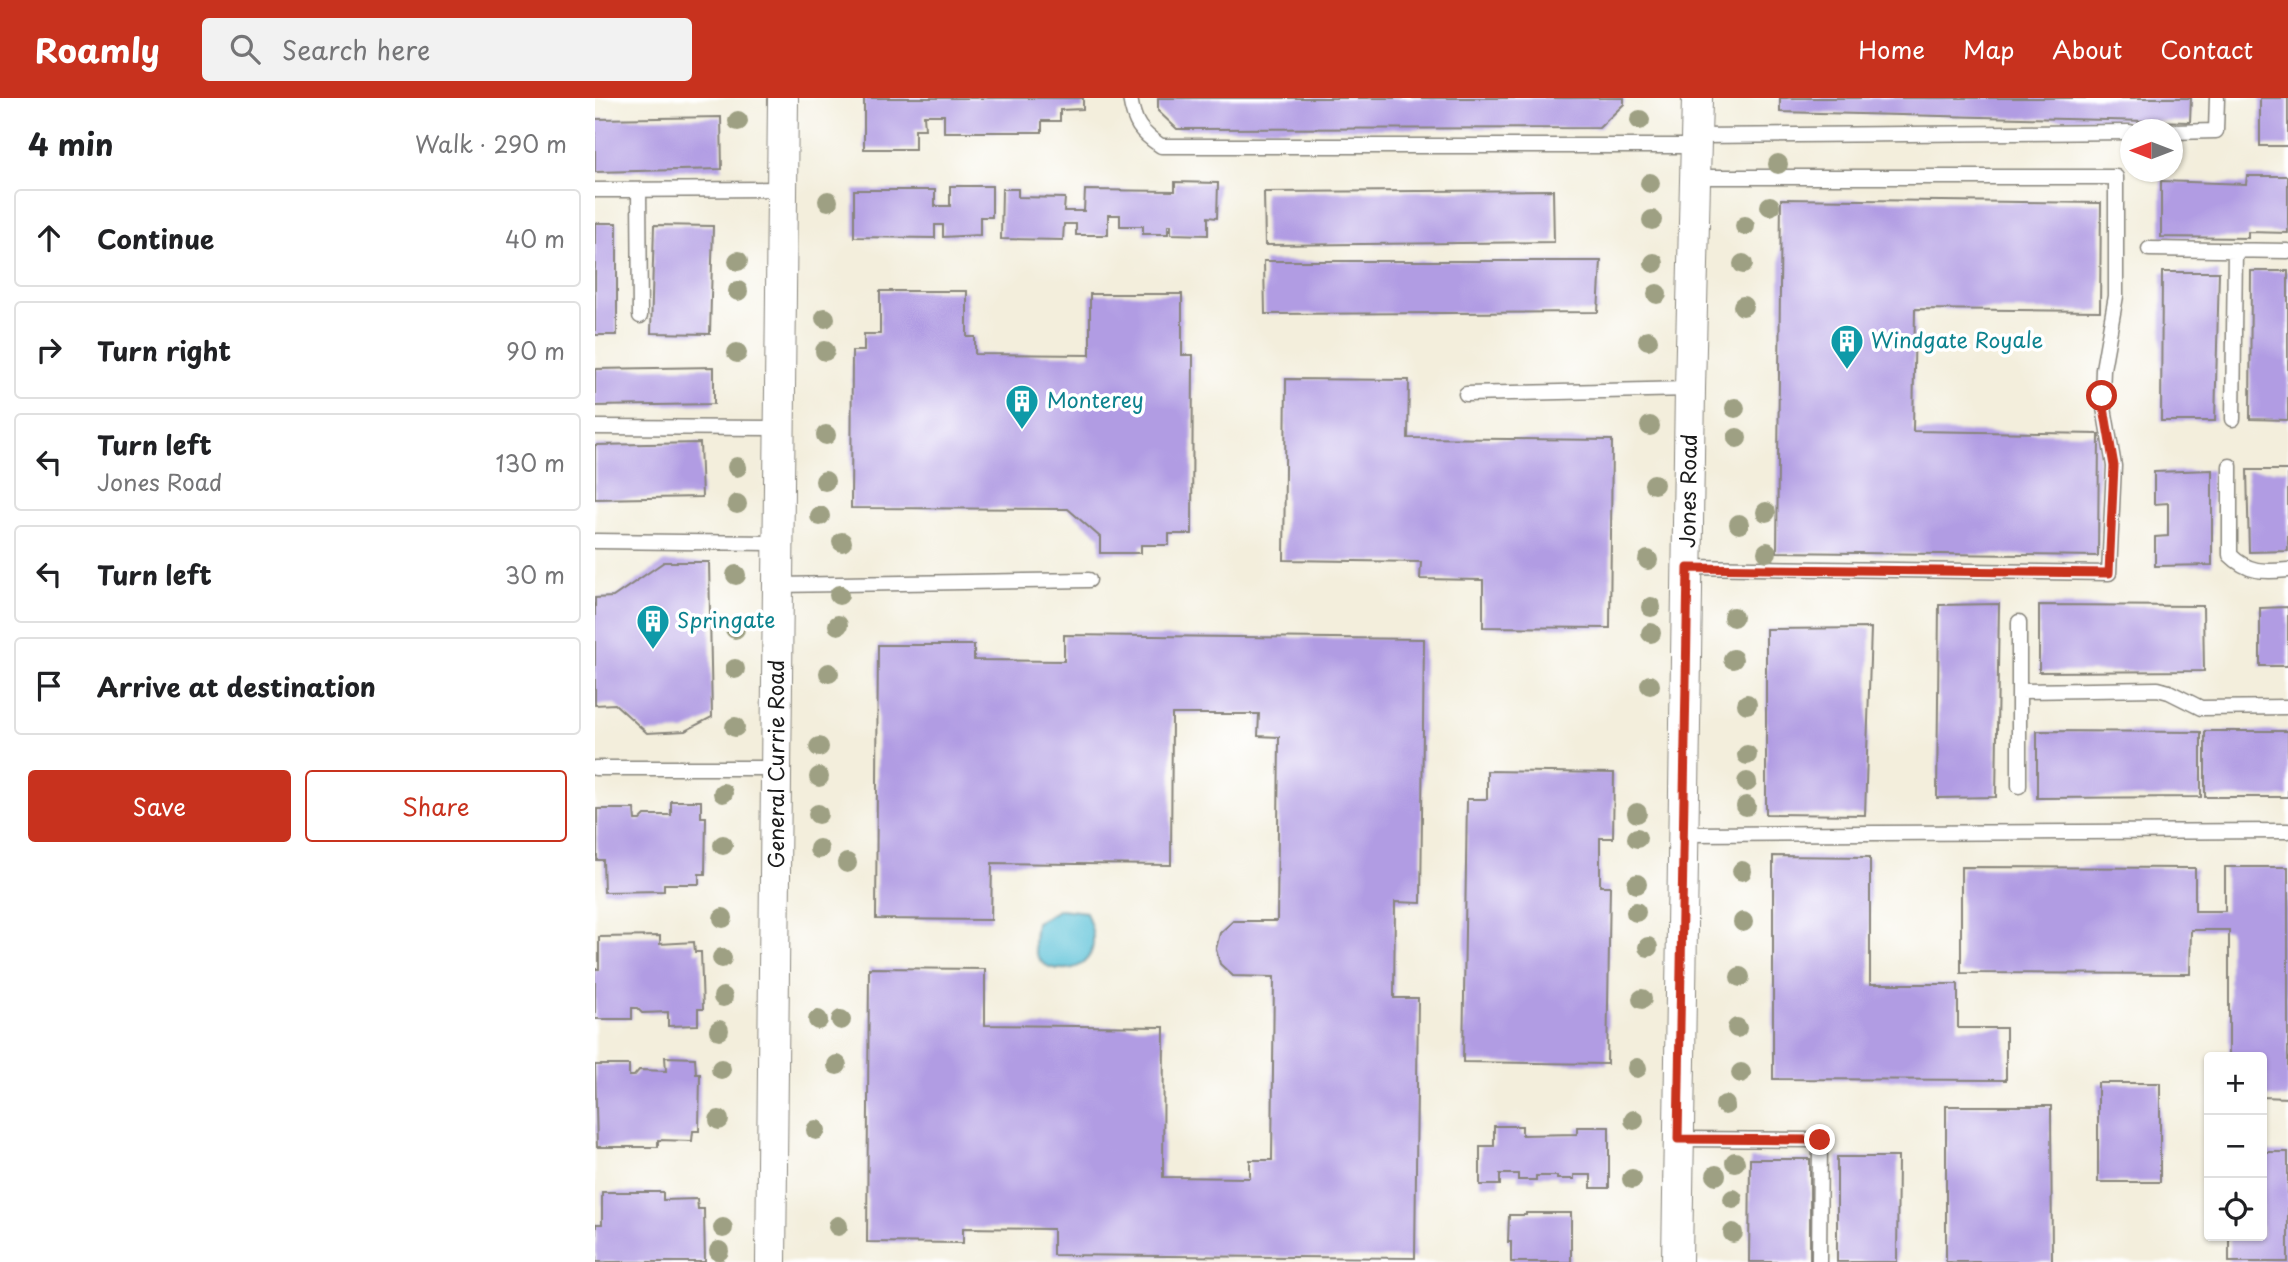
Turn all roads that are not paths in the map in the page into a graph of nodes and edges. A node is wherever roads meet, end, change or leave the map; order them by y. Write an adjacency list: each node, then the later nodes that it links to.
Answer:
1 (783, 98): 9 (street, General Currie Road)
2 (1130, 98): 7 (lane)
3 (1697, 98): 7 (street, Jones Road)
4 (2217, 98): 6 (lane)
5 (2120, 132): 7 (lane)
6 (2183, 132)
7 (1696, 141): 8 (street, Jones Road)
8 (1695, 177): 16 (street, Jones Road); 24 (lane)
9 (782, 189): 11 (lane); 20 (street, General Currie Road)
10 (595, 190): 11 (lane)
11 (639, 190): 15 (lane)
12 (2149, 250): 13 (lane)
13 (2235, 250): 14 (lane); 18 (lane)
14 (2288, 251)
15 (640, 316)
16 (1690, 389): 17 (lane); 24 (street, Jones Road)
17 (1466, 394)
18 (2233, 419)
19 (595, 427): 20 (lane)
20 (779, 428): 23 (street, General Currie Road)
21 (2230, 466): 25 (lane)
22 (595, 541): 23 (lane)
23 (778, 542): 27 (street, General Currie Road)
24 (1688, 568): 35 (street, Jones Road)
25 (2288, 569)
26 (1089, 580): 27 (lane)
27 (778, 584): 32 (street, General Currie Road)
28 (2019, 622): 29 (lane)
29 (2019, 691): 30 (lane); 33 (lane)
30 (2288, 707)
31 (595, 768): 32 (lane)
32 (777, 768): 37 (street, General Currie Road)
33 (2018, 786)
34 (2288, 831): 35 (lane)
35 (1683, 834): 36 (street, Jones Road)
36 (1678, 1139): 38 (street, Jones Road); 39 (lane)
37 (771, 1262)
38 (1677, 1262)
39 (1819, 1262)

